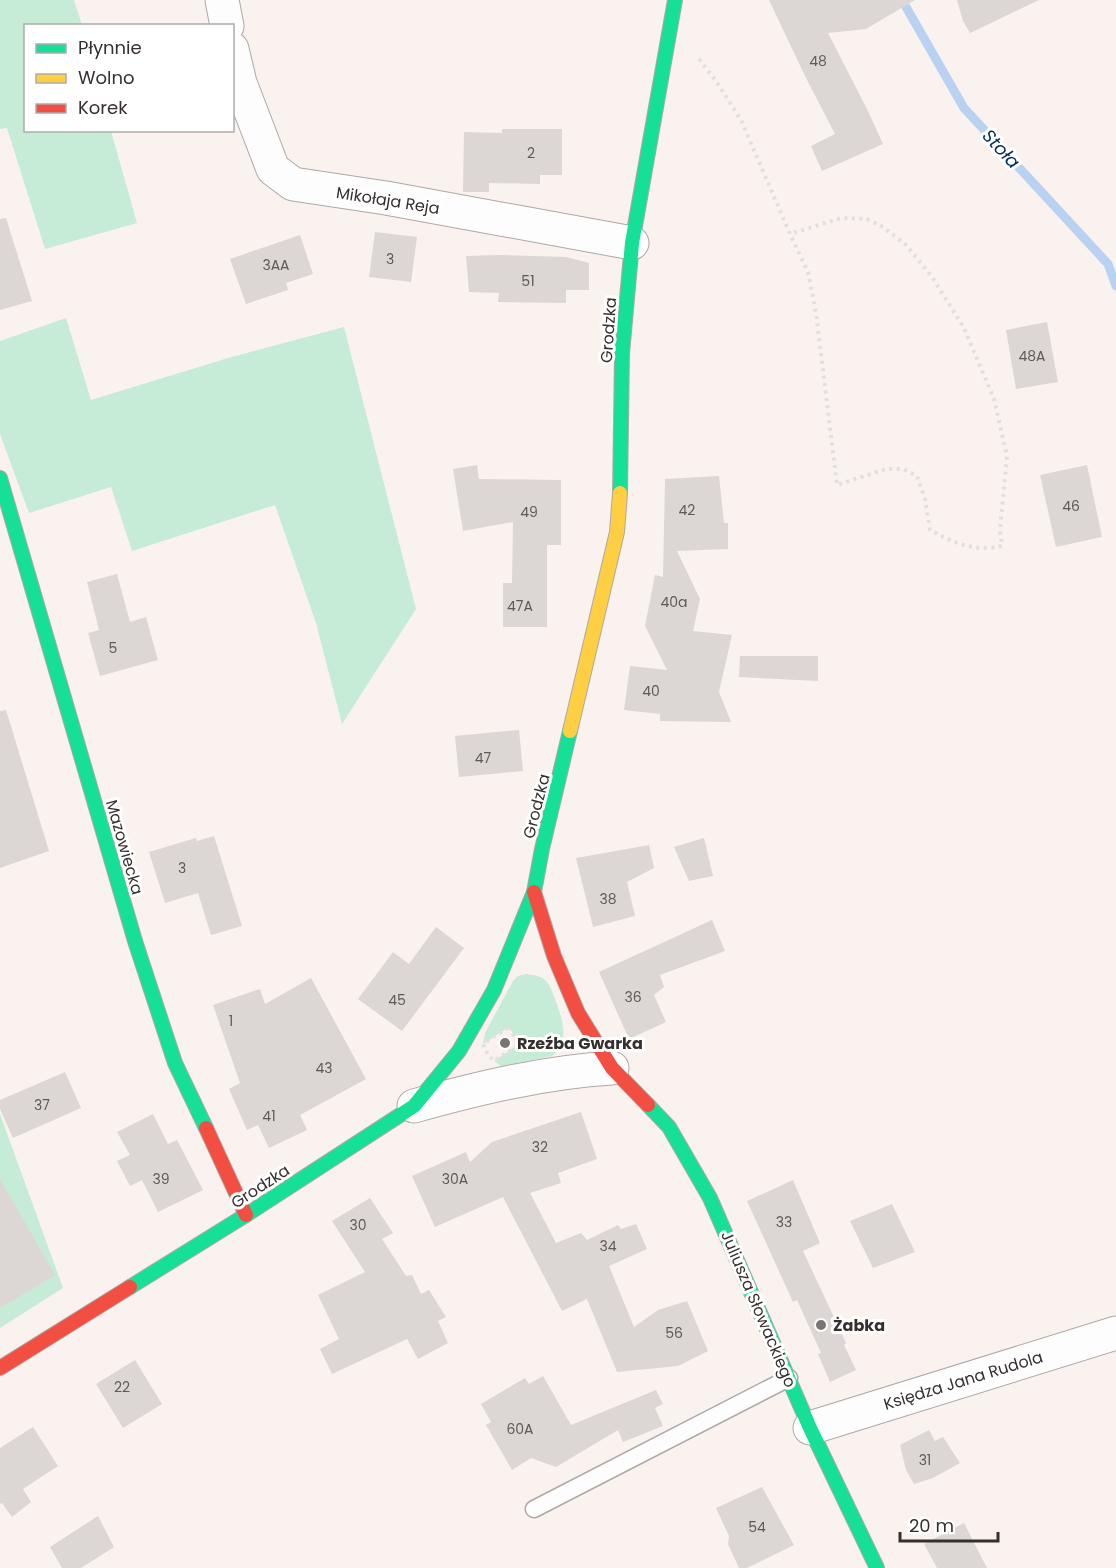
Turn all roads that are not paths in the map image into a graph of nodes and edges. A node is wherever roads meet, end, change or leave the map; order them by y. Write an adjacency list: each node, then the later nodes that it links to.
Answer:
1 (675, 0): 3 (street, Grodzka)
2 (234, 58): 3 (street, Mikołaja Reja)
3 (632, 243): 5 (street, Grodzka)
4 (0, 478): 8 (street, Mazowiecka)
5 (534, 892): 6 (street, Juliusza Słowackiego); 7 (street, Grodzka)
6 (612, 1068): 7 (street); 11 (street, Juliusza Słowackiego)
7 (414, 1106): 8 (street, Grodzka)
8 (246, 1215): 10 (street, Grodzka)
9 (1116, 1333): 12 (street, Księdza Jana Rudola)
10 (0, 1368)
11 (789, 1378): 12 (street, Juliusza Słowackiego); 13 (lane)
12 (810, 1428): 14 (street, Juliusza Słowackiego)
13 (534, 1509)
14 (878, 1568)

